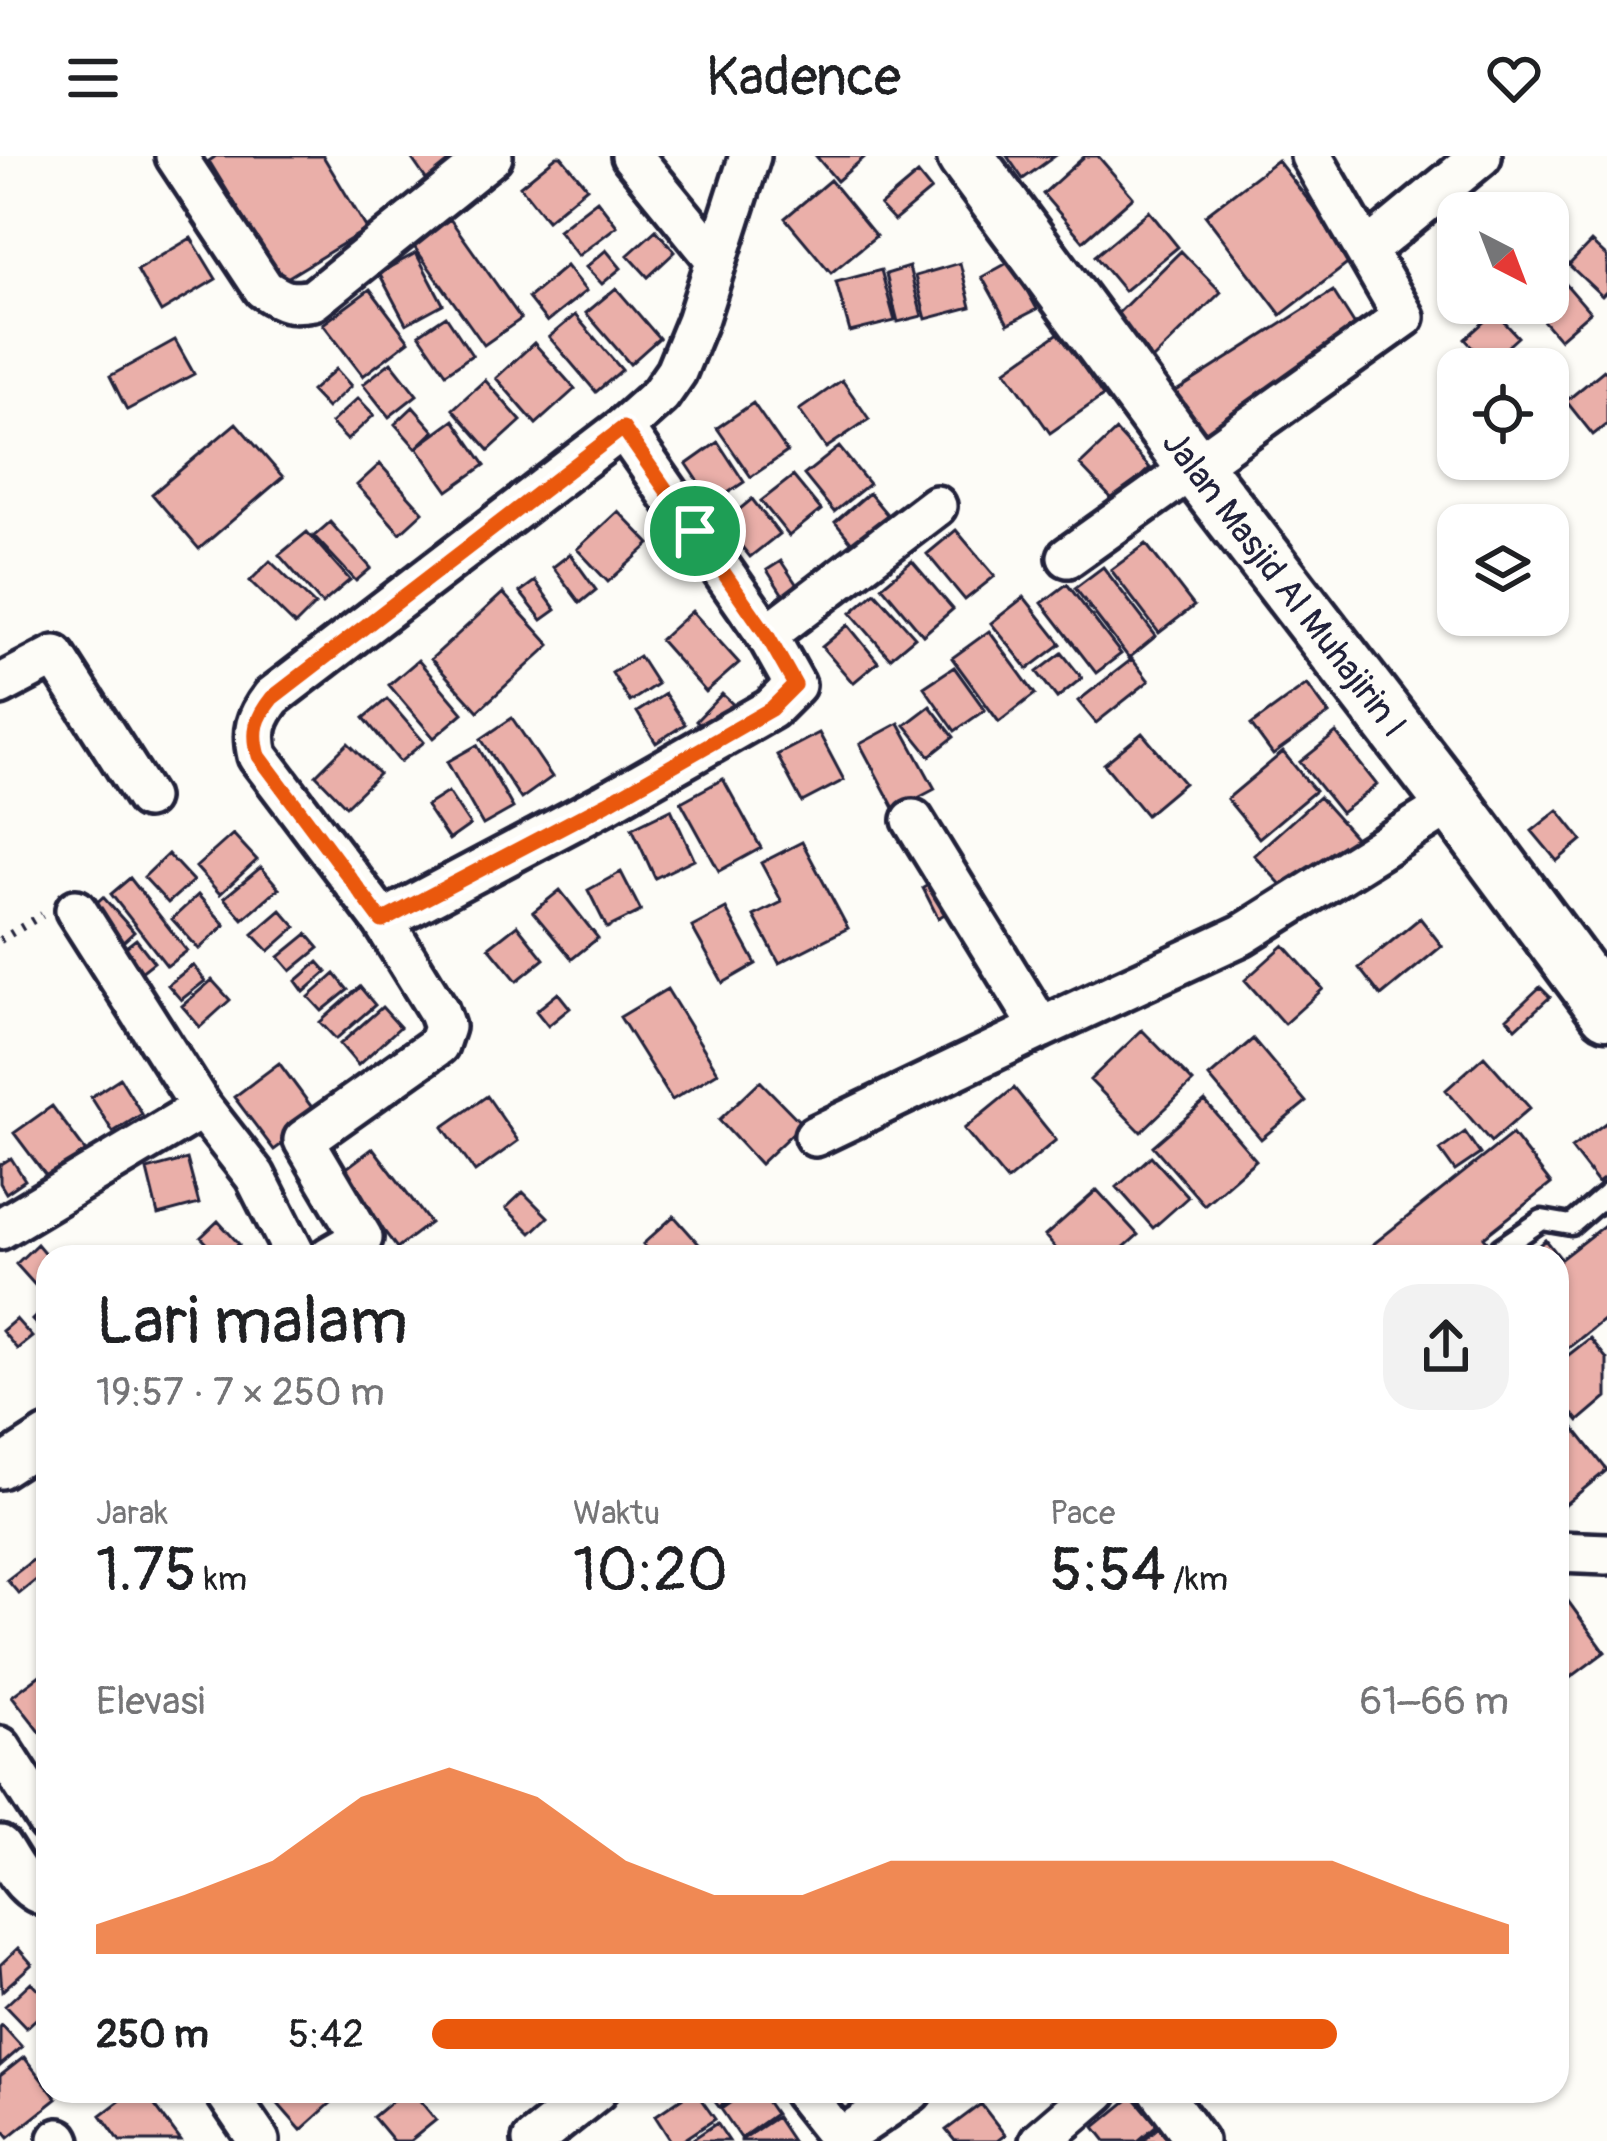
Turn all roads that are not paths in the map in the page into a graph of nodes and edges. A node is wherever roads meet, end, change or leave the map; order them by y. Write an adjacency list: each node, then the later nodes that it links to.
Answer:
1 (176, 156): 2 (street)
2 (492, 156)
3 (632, 156): 9 (street)
4 (750, 156): 9 (street)
5 (965, 156): 11 (street, Jalan Masjid Al Muhajirin I)
6 (1311, 156): 8 (street)
7 (1481, 156): 8 (street)
8 (1366, 251): 11 (street)
9 (716, 258): 10 (street)
10 (623, 428): 14 (street); 20 (street)
11 (1195, 468): 13 (street); 17 (street, Jalan Masjid Al Muhajirin I)
12 (936, 506): 14 (street)
13 (1068, 557)
14 (767, 635): 20 (street)
15 (0, 685): 16 (street)
16 (146, 798)
17 (1453, 802): 21 (street, Jalan Masjid Al Muhajirin I); 22 (street)
18 (913, 820): 22 (street)
19 (76, 910): 23 (street)
20 (382, 921): 25 (street)
21 (1598, 979)
22 (1041, 1028): 24 (street)
23 (202, 1108): 26 (street); 28 (street)
24 (815, 1136)
25 (304, 1140): 26 (street); 30 (street)
26 (255, 1176): 29 (street)
27 (1607, 1194): 31 (lane)
28 (0, 1229)
29 (290, 1245)
30 (352, 1245)
31 (1505, 1245)
32 (36, 1445): 33 (street)
33 (0, 1468)
34 (1569, 1552): 35 (street)
35 (1607, 1554)
36 (0, 1747): 37 (street)
37 (36, 1803)
38 (0, 1846): 39 (street)
39 (36, 1893)
40 (233, 2103): 47 (street)
41 (581, 2103): 48 (street)
42 (811, 2103): 46 (street)
43 (893, 2103): 46 (street)
44 (1084, 2103): 49 (street)
45 (1169, 2103): 50 (street)
46 (838, 2140)
47 (259, 2141)
48 (533, 2141)
49 (1040, 2141)
50 (1197, 2141)

